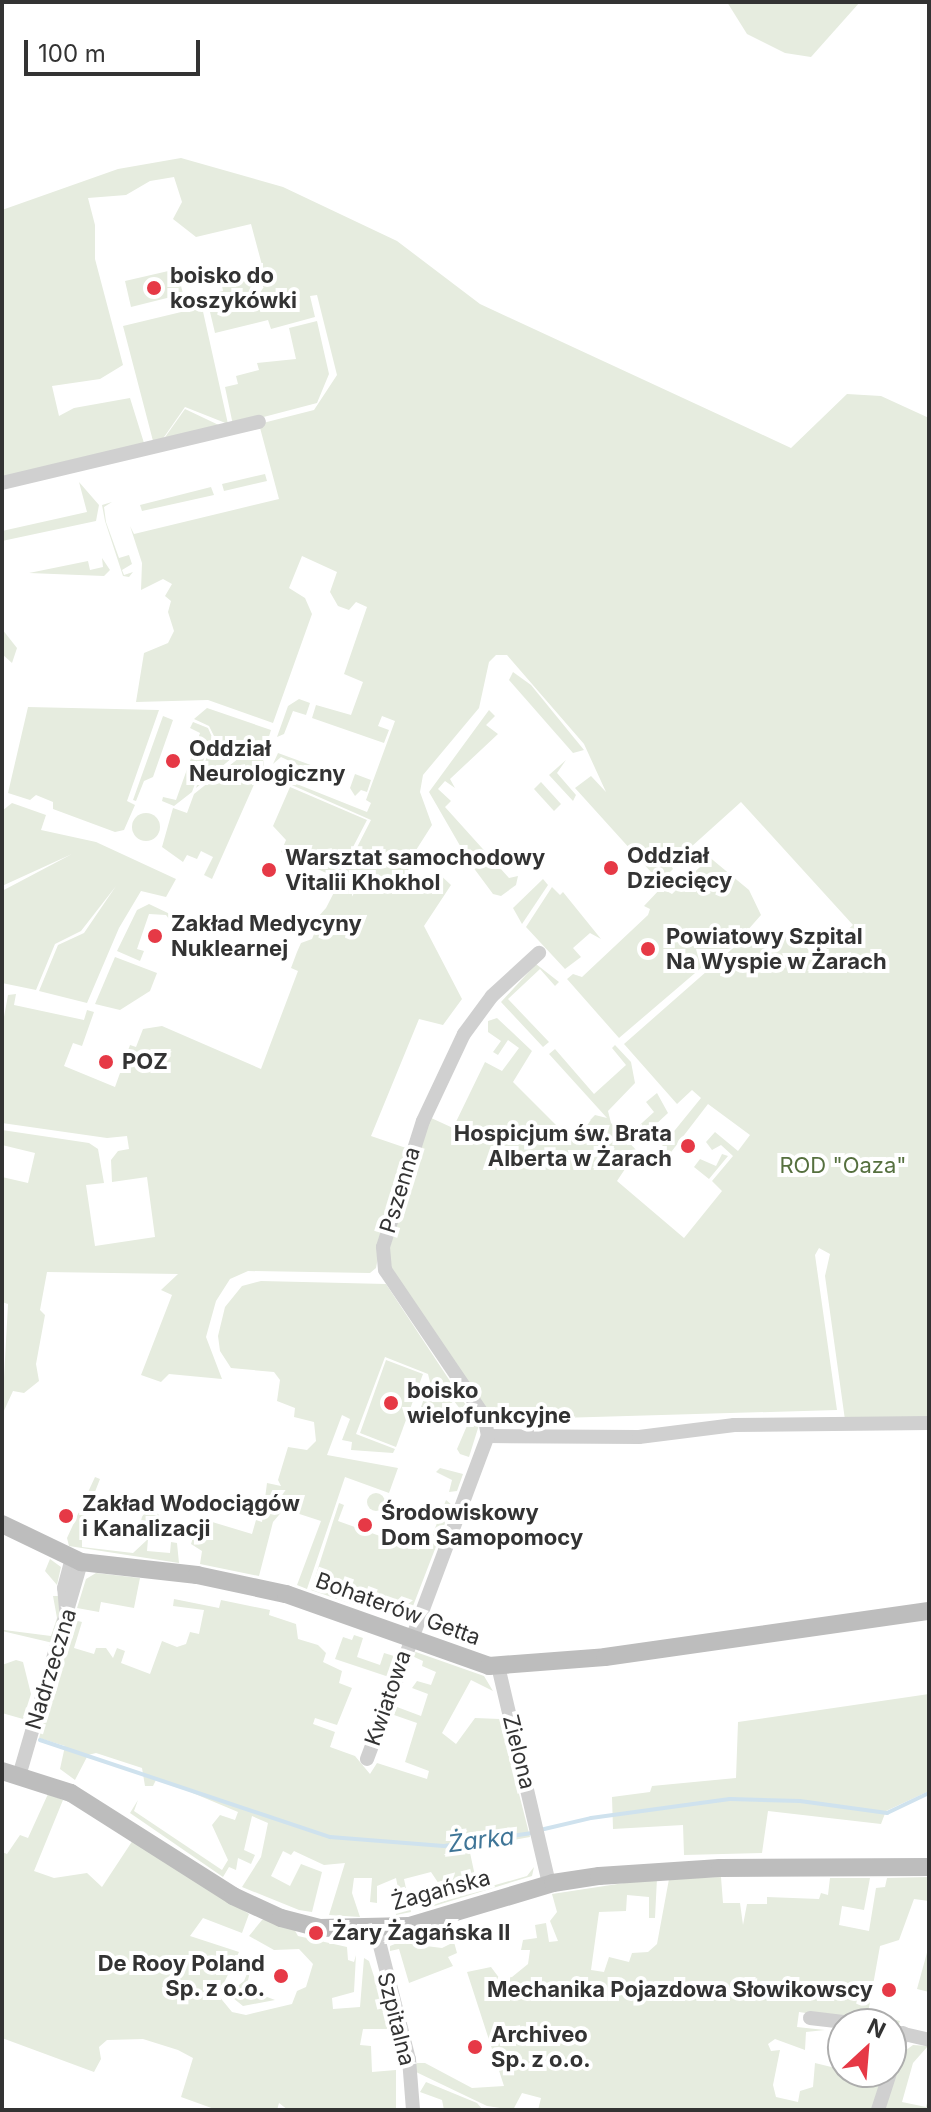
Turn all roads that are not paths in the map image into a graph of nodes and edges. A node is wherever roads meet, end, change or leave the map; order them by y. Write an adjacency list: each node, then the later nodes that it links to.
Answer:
1 (259, 422): 2 (street)
2 (2, 483)
3 (539, 953): 5 (street, Pszenna)
4 (929, 1423): 5 (street)
5 (488, 1436): 9 (street)
6 (2, 1524): 7 (street, Bohaterów Getta)
7 (77, 1560): 9 (street, Bohaterów Getta); 12 (street, Nadrzeczna)
8 (929, 1611): 10 (street, Bohaterów Getta)
9 (408, 1637): 10 (street, Bohaterów Getta); 11 (street, Kwiatowa)
10 (498, 1666): 14 (street, Zielona)
11 (367, 1759)
12 (10, 1774): 15 (street, Żagańska)
13 (929, 1867): 14 (street, Żagańska)
14 (549, 1884): 15 (street, Żagańska)
15 (376, 1930): 21 (street, Szpitalna)
16 (810, 2018): 17 (street)
17 (827, 2020)
18 (907, 2034): 19 (street)
19 (929, 2040)
20 (885, 2088): 22 (street)
21 (413, 2110)
22 (878, 2110)

